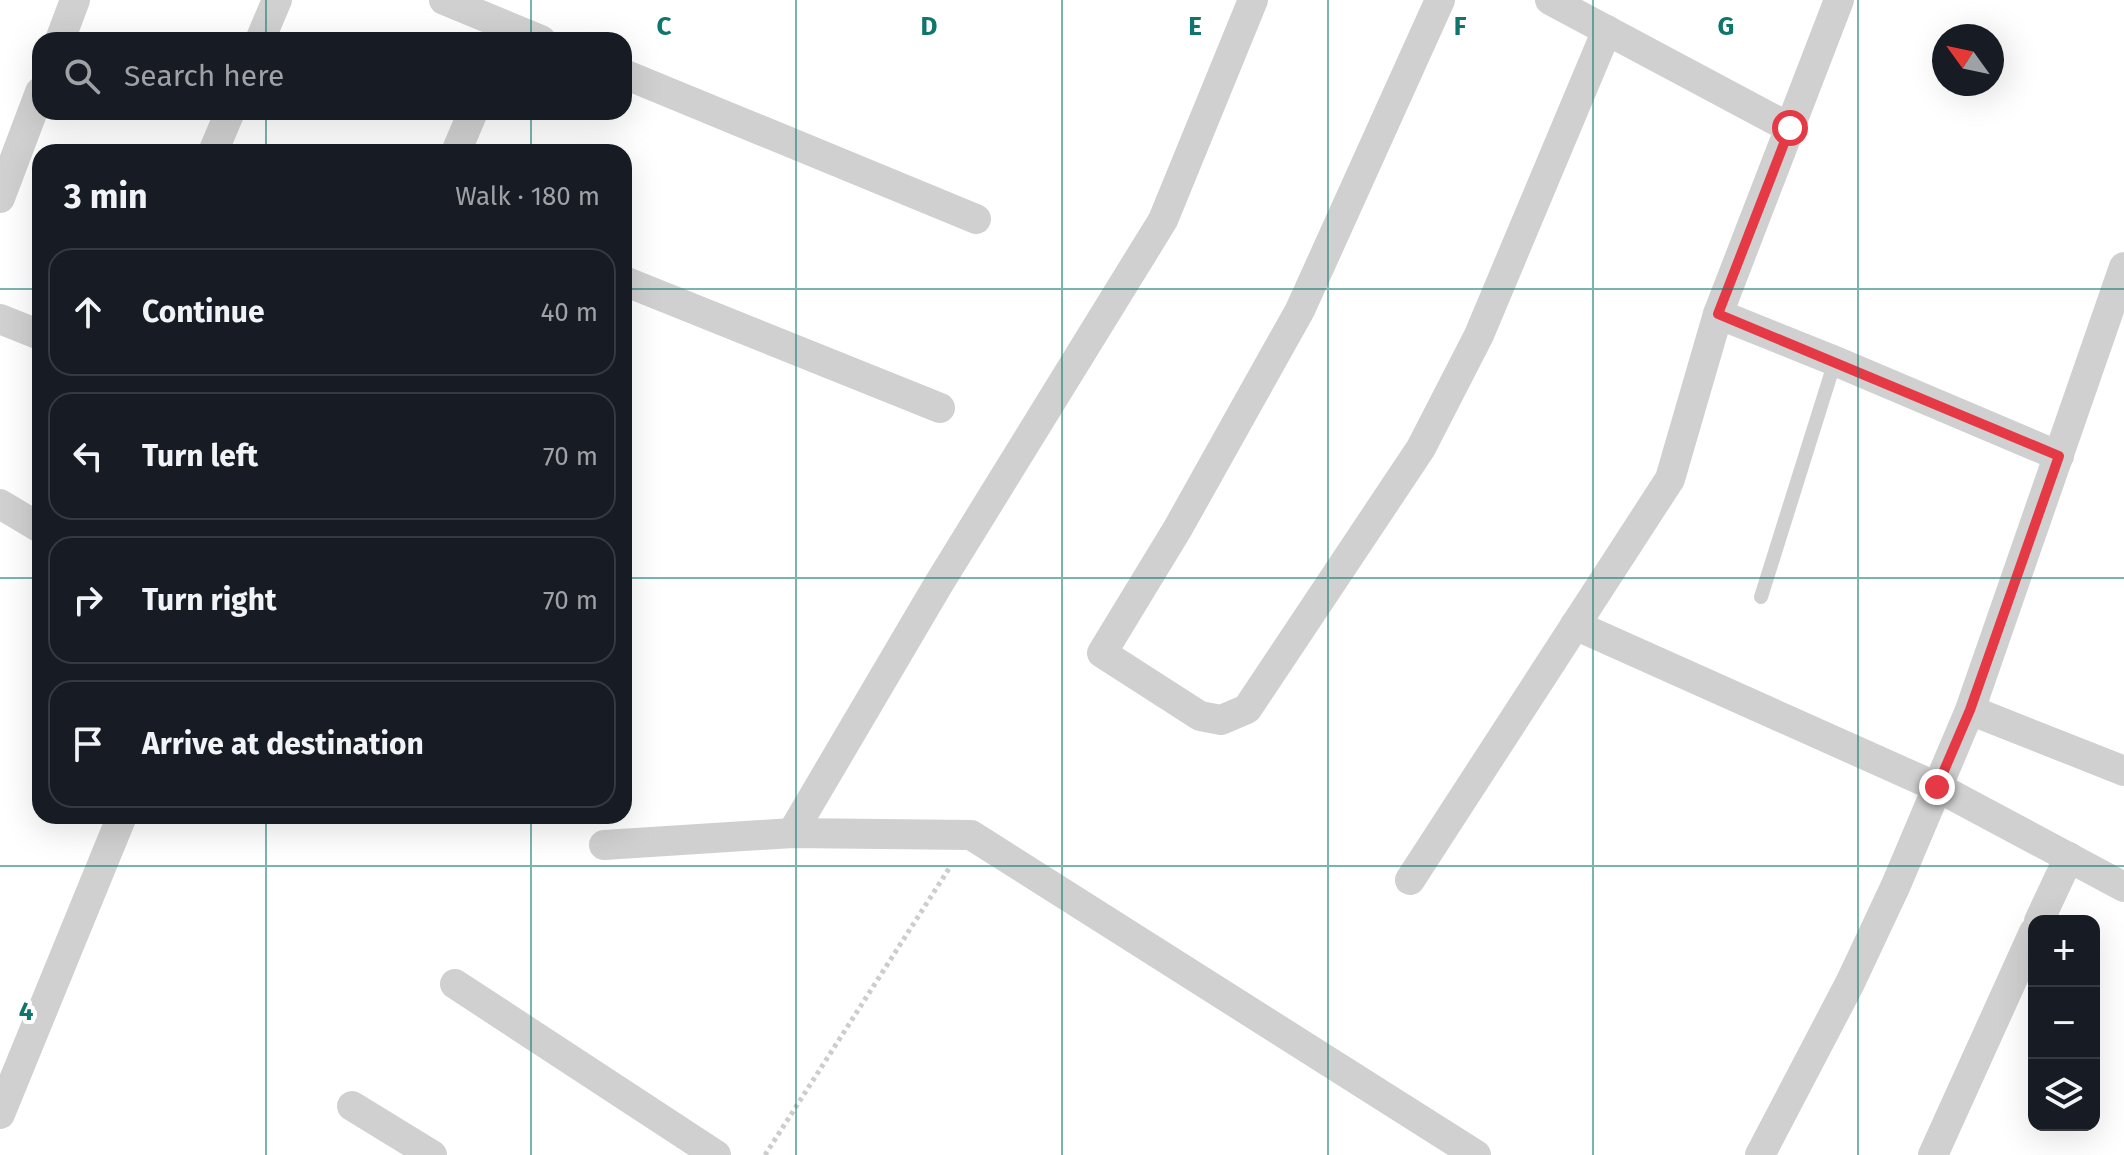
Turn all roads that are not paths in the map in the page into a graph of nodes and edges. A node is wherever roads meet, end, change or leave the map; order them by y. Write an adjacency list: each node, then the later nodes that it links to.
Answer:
1 (75, 0): 9 (street)
2 (277, 0): 10 (street)
3 (444, 0): 11 (street)
4 (1253, 0): 37 (street)
5 (1440, 0): 8 (street)
6 (1550, 0): 8 (street)
7 (1839, 0): 16 (street)
8 (1607, 30): 16 (street)
9 (63, 32)
10 (263, 32)
11 (504, 32)
12 (632, 77): 20 (street)
13 (32, 113): 19 (street)
14 (227, 120): 17 (street)
15 (470, 120): 18 (street)
16 (1790, 128): 23 (street)
17 (216, 144)
18 (459, 144)
19 (0, 198)
20 (976, 219)
21 (2124, 267): 28 (street)
22 (632, 284): 27 (street)
23 (1718, 314): 26 (street); 32 (street)
24 (0, 319): 25 (street)
25 (32, 332)
26 (1835, 361): 28 (street); 31 (lane)
27 (940, 408)
28 (2059, 456): 33 (street)
29 (0, 504): 30 (street)
30 (32, 523)
31 (1761, 597)
32 (1575, 625): 35 (street); 40 (street)
33 (1970, 710): 34 (street); 35 (street)
34 (2124, 771)
35 (1937, 787): 39 (street); 50 (street)
36 (119, 824): 46 (street)
37 (792, 833): 38 (street); 49 (street)
38 (604, 845)
39 (2069, 857): 41 (street); 42 (street)
40 (1410, 880)
41 (2124, 887)
42 (2042, 915)
43 (2028, 945): 51 (street)
44 (455, 984): 48 (street)
45 (352, 1106): 47 (street)
46 (0, 1114)
47 (417, 1151)
48 (716, 1155)
49 (1476, 1155)
50 (1760, 1155)
51 (1933, 1155)

